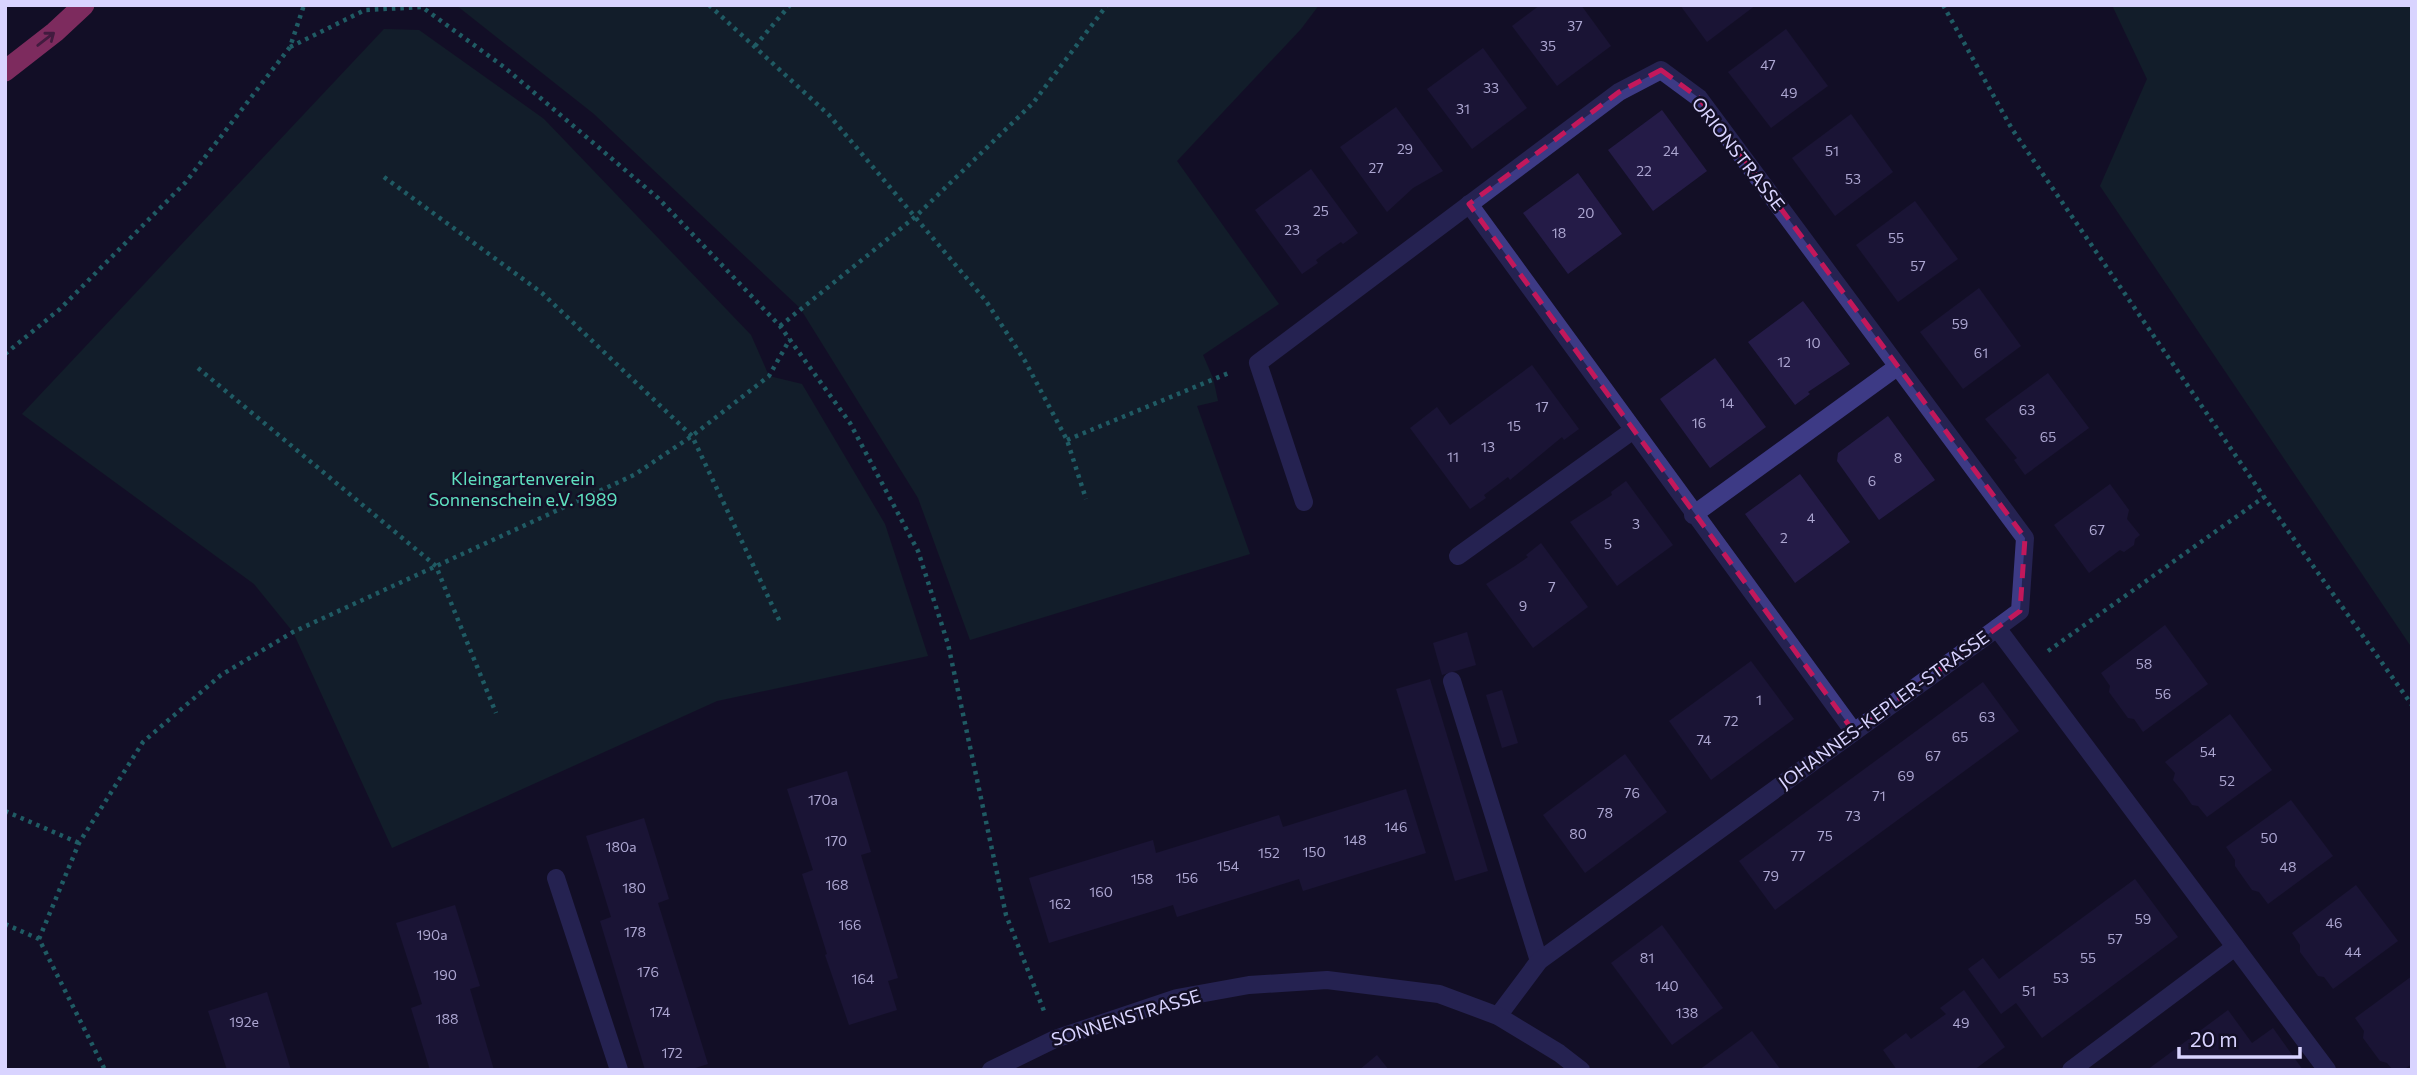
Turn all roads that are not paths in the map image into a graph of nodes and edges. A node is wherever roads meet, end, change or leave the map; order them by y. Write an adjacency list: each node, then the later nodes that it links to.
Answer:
1 (84, 5): 2 (highway, one-way to 1)
2 (5, 71)
3 (1469, 204): 4 (street, ORIONSTRASSE); 5 (street); 6 (street, ORIONSTRASSE)
4 (1897, 367): 7 (street); 9 (street, ORIONSTRASSE)
5 (1632, 431): 7 (street); 8 (street)
6 (1304, 502)
7 (1693, 514): 11 (street)
8 (1458, 556)
9 (1997, 628): 11 (street, JOHANNES-KEPLER-STRASSE); 13 (street, JOHANNES-KEPLER-STRASSE)
10 (1452, 681): 14 (street)
11 (1854, 732): 14 (street, JOHANNES-KEPLER-STRASSE)
12 (556, 877): 16 (street)
13 (2235, 947): 19 (street); 20 (street, JOHANNES-KEPLER-STRASSE)
14 (1539, 961): 15 (street, JOHANNES-KEPLER-STRASSE)
15 (1498, 1017): 17 (street, SONNENSTRASSE); 18 (street, SONNENSTRASSE)
16 (619, 1070)
17 (991, 1070)
18 (1581, 1070)
19 (2071, 1070)
20 (2327, 1070)

